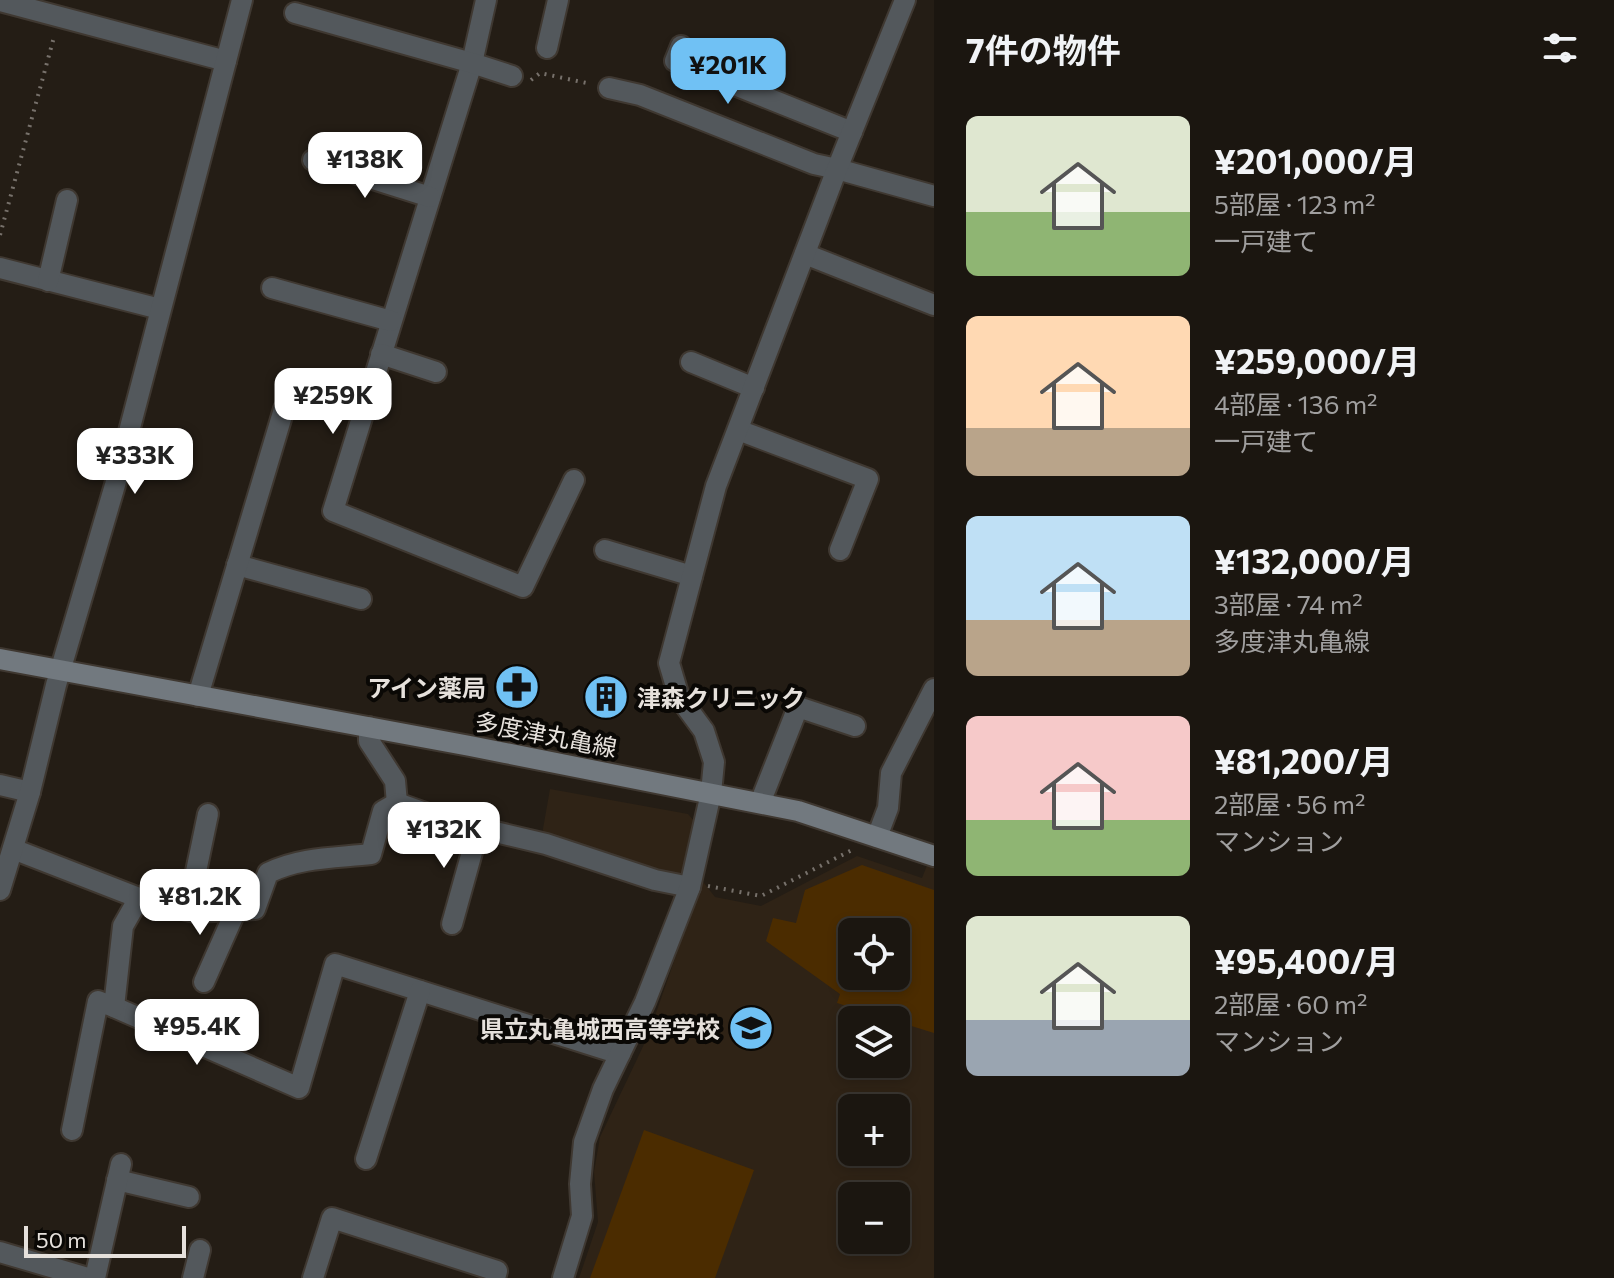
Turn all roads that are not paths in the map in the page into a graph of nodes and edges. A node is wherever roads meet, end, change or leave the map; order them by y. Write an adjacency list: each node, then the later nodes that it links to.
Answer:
1 (242, 0): 9 (street)
2 (486, 0): 10 (street)
3 (558, 0): 8 (street)
4 (905, 0): 13 (street)
5 (0, 1): 9 (street)
6 (295, 13): 10 (street)
7 (681, 46): 13 (street)
8 (547, 48)
9 (226, 61): 26 (street)
10 (472, 63): 11 (street); 17 (street)
11 (512, 76)
12 (609, 88): 15 (street)
13 (852, 132): 15 (street)
14 (313, 160): 17 (street)
15 (837, 169): 16 (street); 19 (street)
16 (934, 196)
17 (430, 197): 27 (street)
18 (67, 200): 22 (street)
19 (805, 254): 24 (street); 31 (street)
20 (0, 268): 22 (street)
21 (921, 277): 24 (street)
22 (48, 281): 26 (street)
23 (272, 288): 27 (street)
24 (912, 296): 25 (street)
25 (934, 305)
26 (160, 309): 41 (street)
27 (391, 321): 28 (street)
28 (381, 354): 30 (street); 34 (street)
29 (691, 362): 31 (street)
30 (436, 372)
31 (754, 388): 33 (street)
32 (284, 409): 37 (street)
33 (738, 430): 36 (street); 38 (street)
34 (574, 480)
35 (605, 550): 38 (street)
36 (840, 550)
37 (237, 565): 39 (street); 43 (street)
38 (692, 576): 48 (street)
39 (361, 599)
40 (0, 659): 41 (main road, 多度津丸亀線)
41 (61, 670): 43 (main road, 多度津丸亀線); 47 (street)
42 (934, 689): 53 (street)
43 (198, 696): 45 (main road, 多度津丸亀線)
44 (855, 726): 50 (street)
45 (369, 727): 48 (main road, 多度津丸亀線); 49 (street)
46 (0, 785): 47 (street)
47 (30, 792): 54 (street)
48 (711, 793): 50 (main road, 多度津丸亀線); 56 (street)
49 (397, 803): 52 (street); 60 (street)
50 (760, 803): 53 (main road, 多度津丸亀線)
51 (208, 814): 59 (street)
52 (479, 827): 56 (street); 61 (street)
53 (877, 837): 55 (main road, 多度津丸亀線)
54 (13, 849): 57 (street); 58 (street)
55 (934, 856)
56 (691, 884): 65 (street)
57 (0, 890)
58 (139, 898): 59 (street); 64 (street)
59 (188, 910): 60 (street)
60 (236, 910): 62 (street)
61 (452, 924)
62 (204, 982)
63 (420, 991): 64 (street); 65 (street); 67 (street)
64 (114, 1007): 66 (street)
65 (620, 1054): 76 (street)
66 (72, 1130)
67 (366, 1159)
68 (189, 1197): 72 (street)
69 (200, 1250): 73 (street)
70 (0, 1252): 71 (street)
71 (88, 1278)
72 (95, 1278)
73 (193, 1278)
74 (313, 1278): 75 (street)
75 (495, 1278)
76 (563, 1278)

